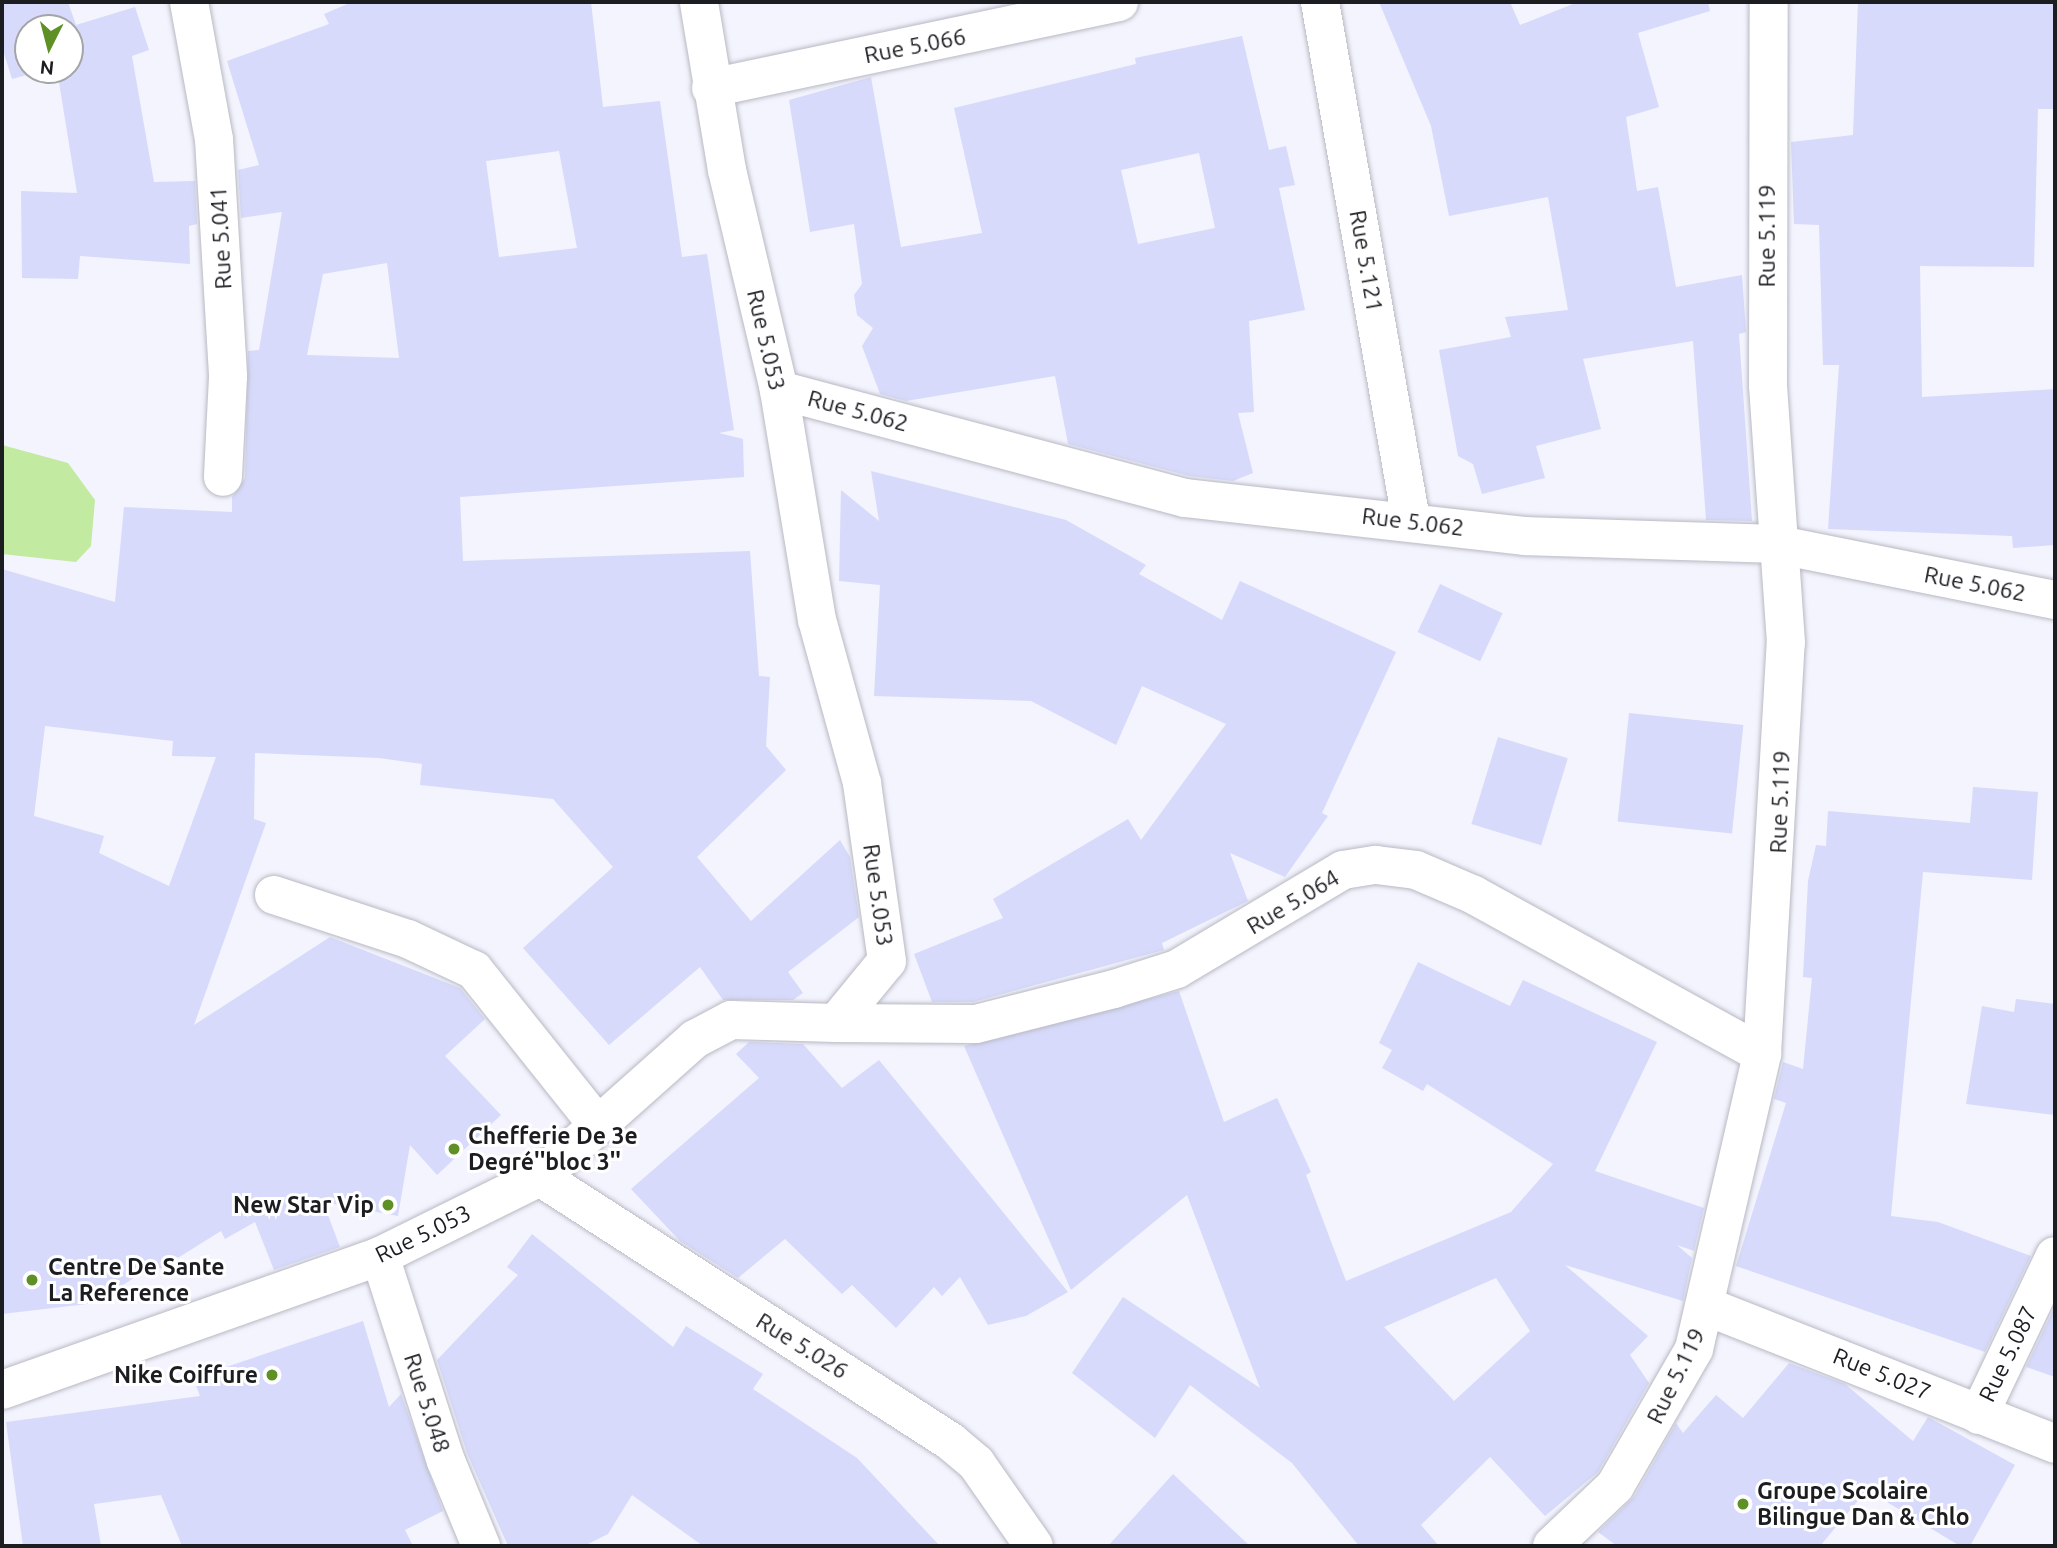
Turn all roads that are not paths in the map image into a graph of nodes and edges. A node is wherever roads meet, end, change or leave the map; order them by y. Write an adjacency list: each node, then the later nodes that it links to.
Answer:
1 (189, 2): 8 (street, Rue 5.041)
2 (699, 2): 6 (street, Rue 5.053)
3 (1119, 2): 6 (street, Rue 5.066)
4 (1320, 2): 9 (street, Rue 5.121)
5 (1769, 2): 10 (street, Rue 5.119)
6 (711, 88): 7 (street, Rue 5.053)
7 (779, 390): 9 (street, Rue 5.062); 13 (street, Rue 5.053)
8 (223, 477)
9 (1411, 520): 10 (street, Rue 5.062)
10 (1775, 544): 11 (street, Rue 5.062); 14 (street, Rue 5.119)
11 (2055, 600)
12 (274, 895): 15 (street)
13 (836, 1023): 14 (street, Rue 5.064); 15 (street, Rue 5.053)
14 (1762, 1054): 19 (street, Rue 5.119)
15 (596, 1124): 16 (street, Rue 5.053)
16 (540, 1177): 17 (street, Rue 5.053); 24 (street, Rue 5.026)
17 (380, 1256): 20 (street, Rue 5.053); 23 (street, Rue 5.048)
18 (2055, 1256): 21 (street, Rue 5.087)
19 (1708, 1307): 21 (street, Rue 5.027); 25 (street, Rue 5.119)
20 (2, 1390)
21 (1979, 1415): 22 (street, Rue 5.027)
22 (2055, 1444)
23 (481, 1546)
24 (1034, 1546)
25 (1552, 1546)

